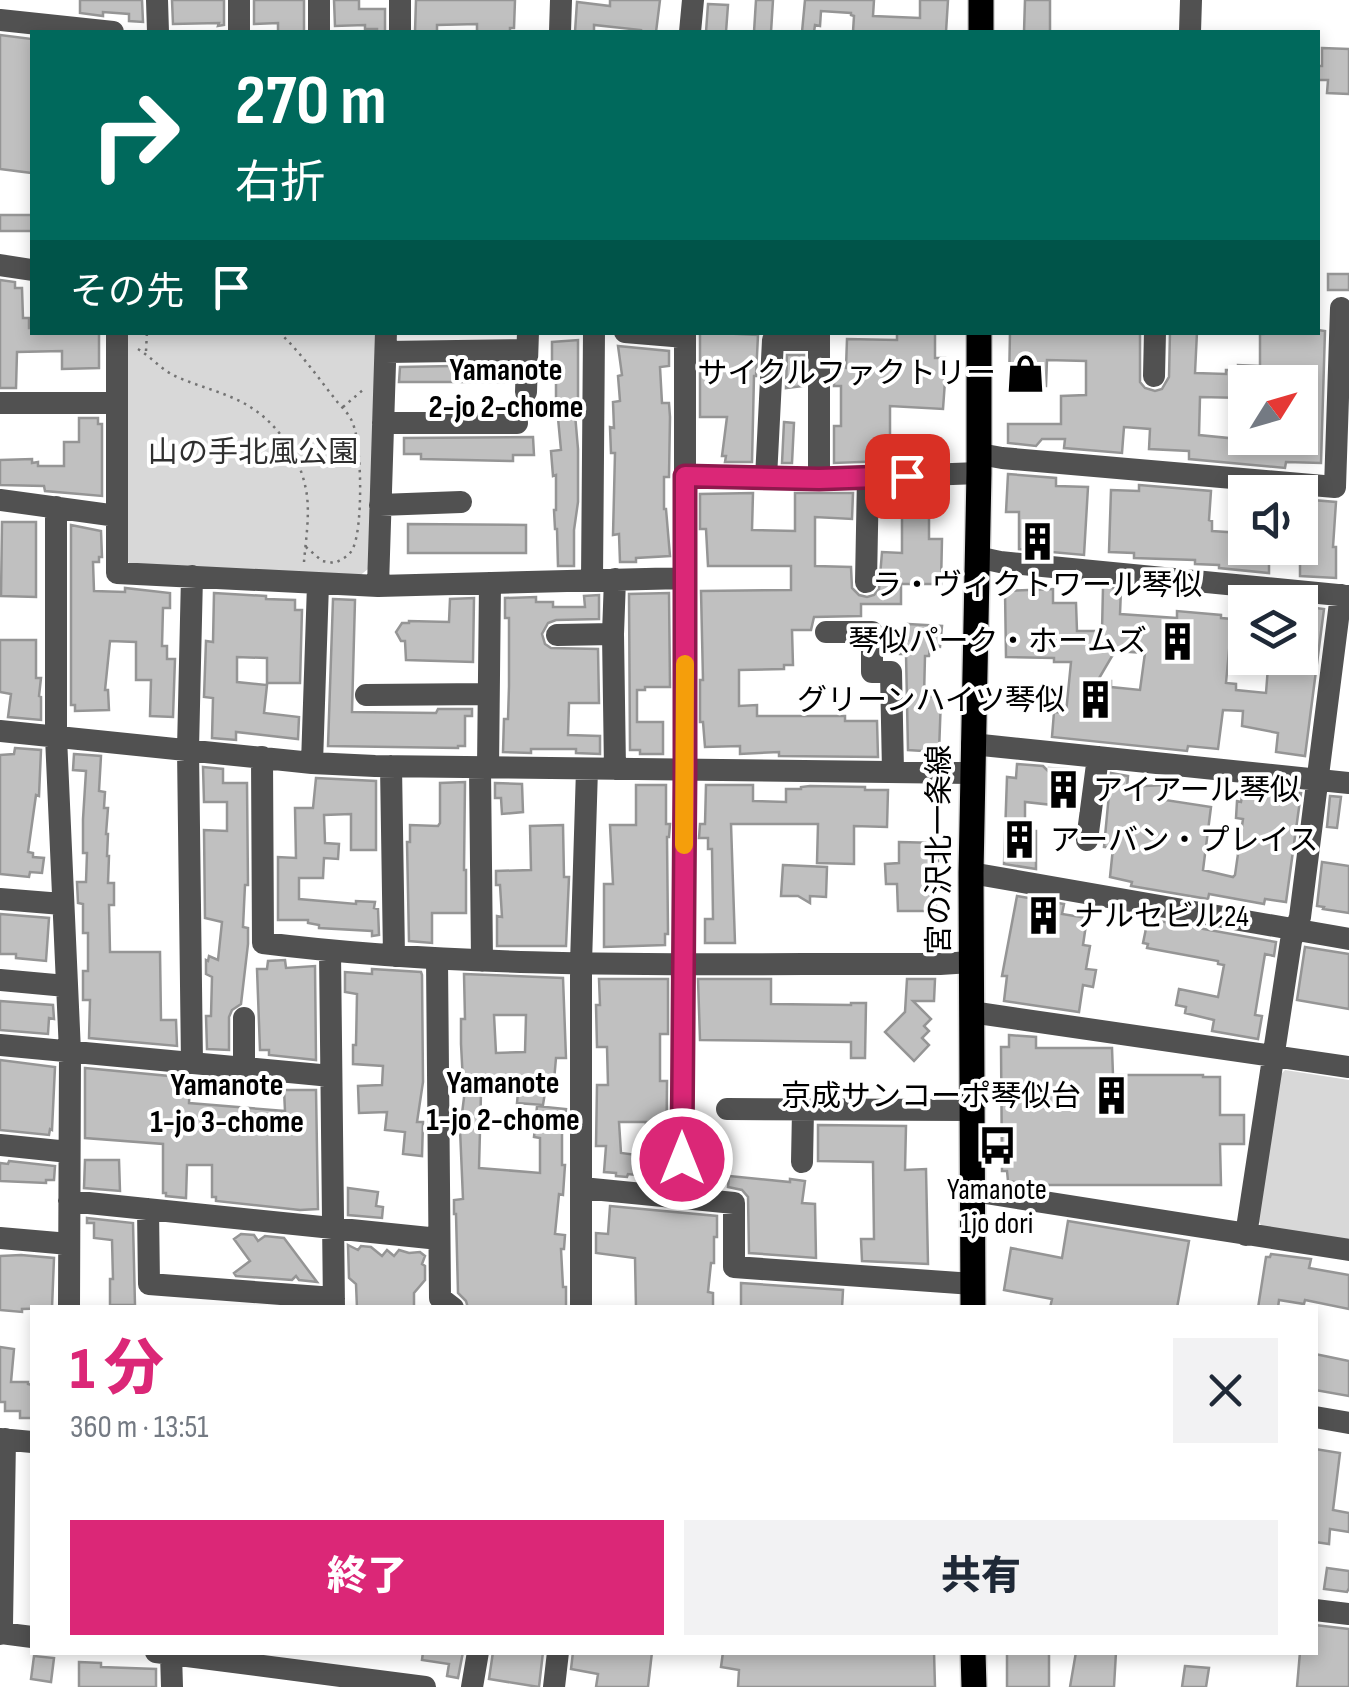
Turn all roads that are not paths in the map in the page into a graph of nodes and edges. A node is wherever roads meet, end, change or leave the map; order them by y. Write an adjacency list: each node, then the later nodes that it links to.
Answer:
1 (157, 0): 11 (street)
2 (239, 0): 12 (street)
3 (318, 0): 13 (street)
4 (400, 0): 14 (street)
5 (562, 0): 15 (street)
6 (693, 0): 16 (street)
7 (981, 0): 17 (main road)
8 (1192, 0): 18 (street)
9 (0, 20): 10 (street)
10 (94, 30)
11 (158, 30)
12 (240, 30)
13 (319, 30)
14 (400, 30)
15 (560, 30)
16 (690, 30)
17 (981, 30)
18 (1190, 30)
19 (0, 265): 20 (street)
20 (30, 270)
21 (1336, 308): 36 (street)
22 (117, 335): 33 (street)
23 (594, 335): 49 (street)
24 (685, 335): 37 (street)
25 (979, 335): 36 (main road, 宮の沢北一条線)
26 (1155, 335): 30 (street)
27 (819, 336): 39 (street); 40 (street)
28 (386, 342): 29 (street); 35 (street)
29 (528, 342): 31 (street)
30 (1154, 376)
31 (526, 392)
32 (0, 403): 33 (street)
33 (117, 403): 45 (street)
34 (517, 422): 35 (street)
35 (383, 423): 43 (street)
36 (980, 464): 38 (street); 46 (main road, 宮の沢北一条線)
37 (685, 476): 39 (street); 48 (street)
38 (868, 477): 40 (street); 50 (street)
39 (766, 478): 40 (street)
40 (819, 479)
41 (0, 500): 44 (street)
42 (461, 502): 43 (street)
43 (380, 505): 53 (street)
44 (56, 507): 45 (street); 61 (street)
45 (117, 516): 47 (street)
46 (978, 557): 54 (street); 62 (main road, 宮の沢北一条線)
47 (192, 576): 52 (street); 63 (street)
48 (685, 578): 49 (street); 71 (street)
49 (603, 580): 51 (street); 57 (street)
50 (866, 582)
51 (490, 583): 53 (street); 59 (street)
52 (310, 584): 53 (street); 66 (street)
53 (378, 586)
54 (1345, 595): 74 (street)
55 (826, 632): 72 (street)
56 (557, 634): 57 (street)
57 (613, 634): 70 (street)
58 (366, 694): 59 (street)
59 (488, 694): 68 (street)
60 (0, 731): 61 (street)
61 (56, 737): 63 (street); 79 (street)
62 (972, 744): 65 (street); 73 (main road, 宮の沢北一条線)
63 (188, 749): 64 (street); 96 (street)
64 (262, 757): 66 (street); 82 (street)
65 (1098, 757): 74 (street); 76 (street)
66 (312, 762): 67 (street)
67 (391, 766): 68 (street); 83 (street)
68 (484, 768): 69 (street); 85 (street)
69 (587, 769): 70 (street); 88 (street)
70 (615, 769): 71 (street)
71 (685, 770): 72 (street); 86 (street)
72 (893, 771): 73 (street)
73 (972, 773): 77 (main road, 宮の沢北一条線)
74 (1317, 780): 75 (street); 80 (street)
75 (1349, 783)
76 (1087, 840)
77 (971, 873): 80 (street); 87 (main road, 宮の沢北一条線)
78 (0, 899): 79 (street)
79 (62, 904): 90 (street)
80 (1295, 930): 81 (street); 95 (street)
81 (1349, 939)
82 (330, 952): 83 (street); 99 (street)
83 (394, 956): 84 (street)
84 (437, 959): 85 (street); 114 (street)
85 (482, 961): 88 (street)
86 (682, 962): 87 (street); 88 (street); 108 (street)
87 (971, 962): 91 (main road, 宮の沢北一条線)
88 (582, 963): 106 (street)
89 (0, 980): 90 (street)
90 (66, 986): 94 (street)
91 (971, 1012): 95 (street); 102 (main road, 宮の沢北一条線)
92 (244, 1018): 98 (street)
93 (0, 1045): 94 (street)
94 (70, 1052): 96 (street); 104 (street)
95 (1273, 1056): 97 (street); 112 (street)
96 (192, 1063): 98 (street)
97 (1349, 1067)
98 (244, 1068): 99 (street)
99 (332, 1076): 111 (street)
100 (727, 1109): 101 (street)
101 (803, 1110): 102 (street); 105 (street)
102 (972, 1110): 107 (main road, 宮の沢北一条線)
103 (0, 1145): 104 (street)
104 (69, 1152): 109 (street)
105 (802, 1162)
106 (582, 1188): 108 (street); 121 (street)
107 (973, 1191): 112 (street); 117 (main road, 宮の沢北一条線)
108 (681, 1198): 117 (street)
109 (69, 1201): 110 (street); 115 (street)
110 (148, 1209): 111 (street); 118 (street)
111 (334, 1226): 114 (street); 118 (street)
112 (1246, 1234): 116 (street)
113 (0, 1238): 115 (street)
114 (439, 1239): 119 (street)
115 (69, 1244): 120 (street)
116 (1349, 1250)
117 (973, 1296)
118 (334, 1303)
119 (444, 1304)
120 (69, 1305)
121 (580, 1305)
122 (1318, 1418): 123 (street)
123 (1349, 1423)
124 (2, 1439): 125 (street); 128 (street)
125 (30, 1442)
126 (1318, 1610): 127 (street)
127 (1349, 1614)
128 (0, 1634): 129 (street)
129 (30, 1638)
130 (164, 1655): 138 (street)
131 (477, 1655): 140 (street)
132 (558, 1655): 141 (street)
133 (974, 1655): 142 (main road)
134 (218, 1656): 136 (street)
135 (343, 1664): 136 (street); 137 (street)
136 (272, 1677)
137 (376, 1684): 139 (street)
138 (172, 1687)
139 (424, 1687)
140 (472, 1687)
141 (554, 1687)
142 (974, 1687)

